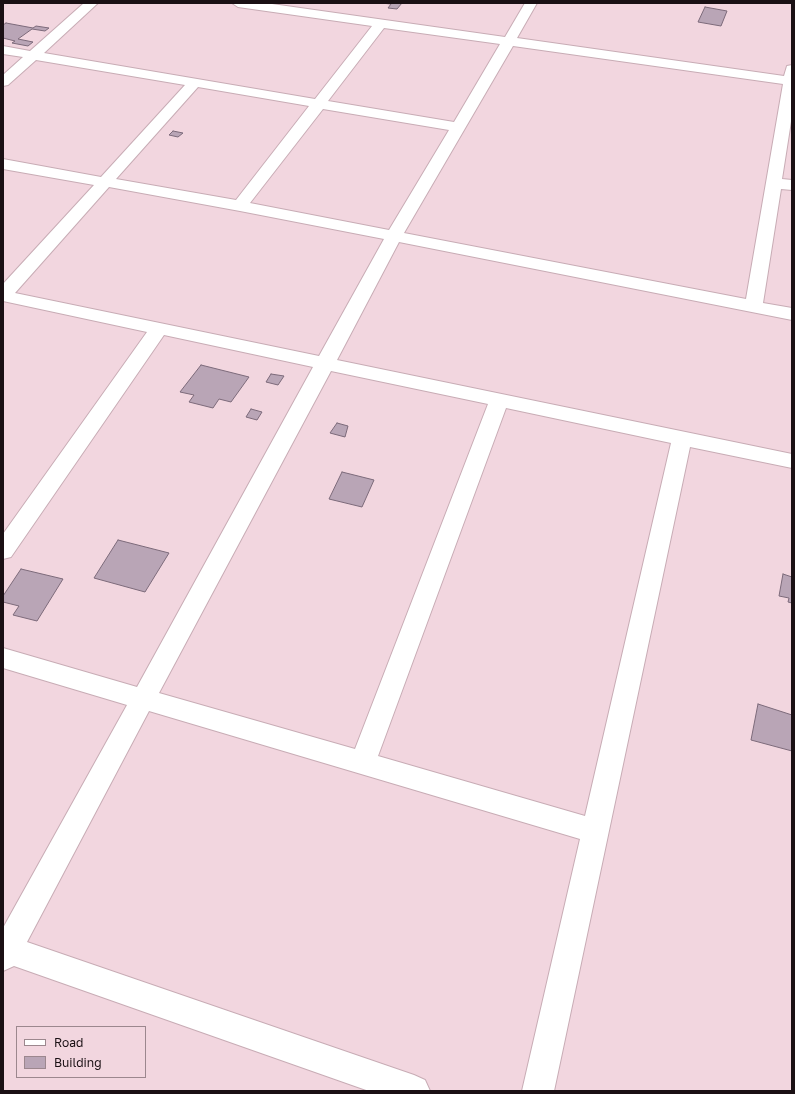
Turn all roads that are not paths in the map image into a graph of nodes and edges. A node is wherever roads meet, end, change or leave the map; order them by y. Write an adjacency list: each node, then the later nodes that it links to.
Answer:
1 (92, 3): 7 (street)
2 (238, 3): 4 (street)
3 (530, 3): 5 (street)
4 (381, 23): 5 (street); 11 (street)
5 (508, 41): 8 (street); 12 (street)
6 (3, 50): 7 (street)
7 (34, 55): 9 (street); 10 (street)
8 (791, 77): 15 (street)
9 (3, 82)
10 (196, 82): 11 (street); 14 (street)
11 (319, 104): 12 (street); 17 (street)
12 (457, 127): 18 (street)
13 (3, 164): 14 (street)
14 (105, 182): 17 (street); 19 (street)
15 (774, 183): 16 (street); 20 (street)
16 (792, 185)
17 (240, 206): 18 (street)
18 (394, 236): 20 (street); 23 (street)
19 (3, 296): 22 (street)
20 (754, 306): 21 (street)
21 (792, 314)
22 (159, 329): 23 (street); 27 (street)
23 (325, 364): 24 (street); 29 (street)
24 (499, 400): 25 (street); 30 (street)
25 (682, 438): 26 (street); 31 (street)
26 (792, 461)
27 (3, 551)
28 (3, 658): 29 (street)
29 (143, 699): 30 (street); 32 (street)
30 (363, 763): 31 (street)
31 (595, 831): 34 (street)
32 (4, 952): 33 (street)
33 (414, 1091)
34 (538, 1091)

